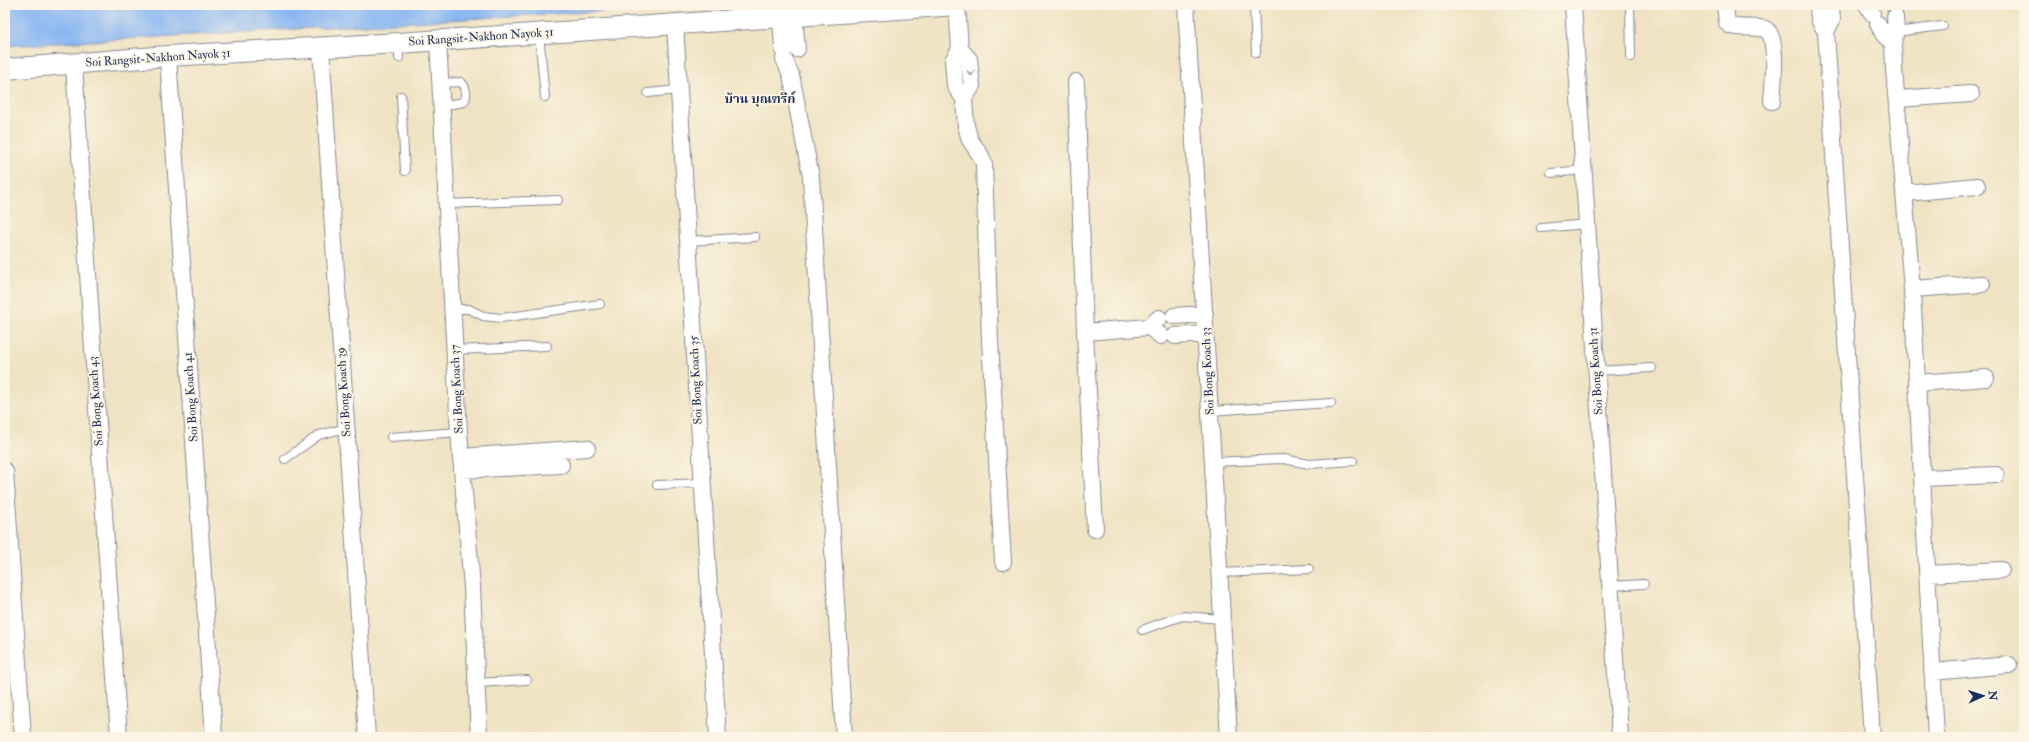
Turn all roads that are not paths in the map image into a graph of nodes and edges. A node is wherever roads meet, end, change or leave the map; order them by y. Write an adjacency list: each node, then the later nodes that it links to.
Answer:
1 (957, 5): 9 (street, Soi Rangsit-Nakhon Nayok 31); 74 (street)
2 (1186, 5): 47 (street, Soi Bong Koach 33)
3 (1254, 5): 17 (lane)
4 (1573, 5): 32 (street, Soi Bong Koach 31)
5 (1630, 5): 19 (lane)
6 (1725, 5): 30 (street)
7 (1818, 5): 13 (street)
8 (1831, 5): 13 (street)
9 (787, 16): 11 (street, Soi Rangsit-Nakhon Nayok 31); 93 (street)
10 (1881, 20): 12 (lane); 29 (street)
11 (675, 24): 14 (street, Soi Rangsit-Nakhon Nayok 31); 24 (street, Soi Bong Koach 35)
12 (1943, 26)
13 (1826, 32): 96 (street)
14 (539, 34): 15 (street, Soi Rangsit-Nakhon Nayok 31); 28 (lane)
15 (438, 40): 16 (street, Soi Rangsit-Nakhon Nayok 31); 23 (street, Soi Bong Koach 37)
16 (321, 48): 18 (street, Soi Rangsit-Nakhon Nayok 31); 59 (street, Soi Bong Koach 39)
17 (1256, 53)
18 (168, 56): 20 (street, Soi Rangsit-Nakhon Nayok 31); 89 (street, Soi Bong Koach 41)
19 (1631, 57)
20 (74, 65): 21 (street, Soi Rangsit-Nakhon Nayok 31); 88 (street, Soi Bong Koach 43)
21 (5, 69)
22 (1076, 82): 49 (street)
23 (440, 83): 31 (street, Soi Bong Koach 37); 31 (lane)
24 (679, 90): 25 (lane); 42 (street, Soi Bong Koach 35)
25 (648, 93)
26 (1971, 94): 29 (street)
27 (401, 96): 33 (lane)
28 (545, 97)
29 (1897, 99): 36 (street)
30 (1772, 100)
31 (441, 106): 38 (street, Soi Bong Koach 37)
32 (1583, 170): 34 (lane); 39 (street, Soi Bong Koach 31)
33 (405, 171)
34 (1551, 173)
35 (1977, 186): 36 (street)
36 (1906, 193): 44 (street)
37 (558, 200): 38 (lane)
38 (446, 204): 46 (street, Soi Bong Koach 37)
39 (1587, 224): 40 (lane); 54 (street, Soi Bong Koach 31)
40 (1541, 228)
41 (755, 237): 42 (lane)
42 (688, 241): 71 (street, Soi Bong Koach 35)
43 (1982, 284): 44 (street)
44 (1912, 289): 56 (street)
45 (600, 304): 46 (lane)
46 (452, 309): 52 (street, Soi Bong Koach 37)
47 (1205, 314): 48 (street); 50 (street, Soi Bong Koach 33)
48 (1164, 327): 49 (street); 50 (street)
49 (1085, 332): 73 (street)
50 (1206, 334): 58 (street, Soi Bong Koach 33)
51 (546, 346): 52 (lane)
52 (455, 350): 60 (street, Soi Bong Koach 37)
53 (1652, 368): 54 (lane)
54 (1596, 371): 80 (street, Soi Bong Koach 31)
55 (1986, 378): 56 (street)
56 (1917, 382): 70 (street)
57 (1331, 403): 58 (lane)
58 (1210, 411): 65 (street, Soi Bong Koach 33)
59 (346, 428): 63 (lane); 90 (street, Soi Bong Koach 39)
60 (459, 432): 61 (lane); 66 (street, Soi Bong Koach 37)
61 (391, 437)
62 (587, 448): 66 (street)
63 (285, 459)
64 (1353, 461): 65 (lane)
65 (1213, 462): 77 (street, Soi Bong Koach 33)
66 (461, 463): 67 (street); 86 (street, Soi Bong Koach 37)
67 (561, 465)
68 (5, 472): 87 (street)
69 (1996, 475): 70 (street)
70 (1923, 478): 78 (street)
71 (702, 482): 72 (lane); 92 (street, Soi Bong Koach 35)
72 (657, 485)
73 (1095, 529)
74 (1003, 562)
75 (1309, 569): 77 (lane)
76 (2001, 570): 78 (street)
77 (1220, 573): 81 (street, Soi Bong Koach 33)
78 (1928, 574): 84 (street)
79 (1644, 584): 80 (lane)
80 (1610, 586): 95 (street, Soi Bong Koach 31)
81 (1222, 619): 82 (lane); 94 (street, Soi Bong Koach 33)
82 (1142, 630)
83 (2009, 666): 84 (street)
84 (1932, 672): 97 (street)
85 (527, 680): 86 (lane)
86 (476, 683): 91 (street, Soi Bong Koach 37)
87 (23, 737)
88 (119, 737)
89 (214, 737)
90 (367, 737)
91 (479, 737)
92 (718, 737)
93 (844, 737)
94 (1229, 737)
95 (1620, 737)
96 (1872, 737)
97 (1936, 737)

